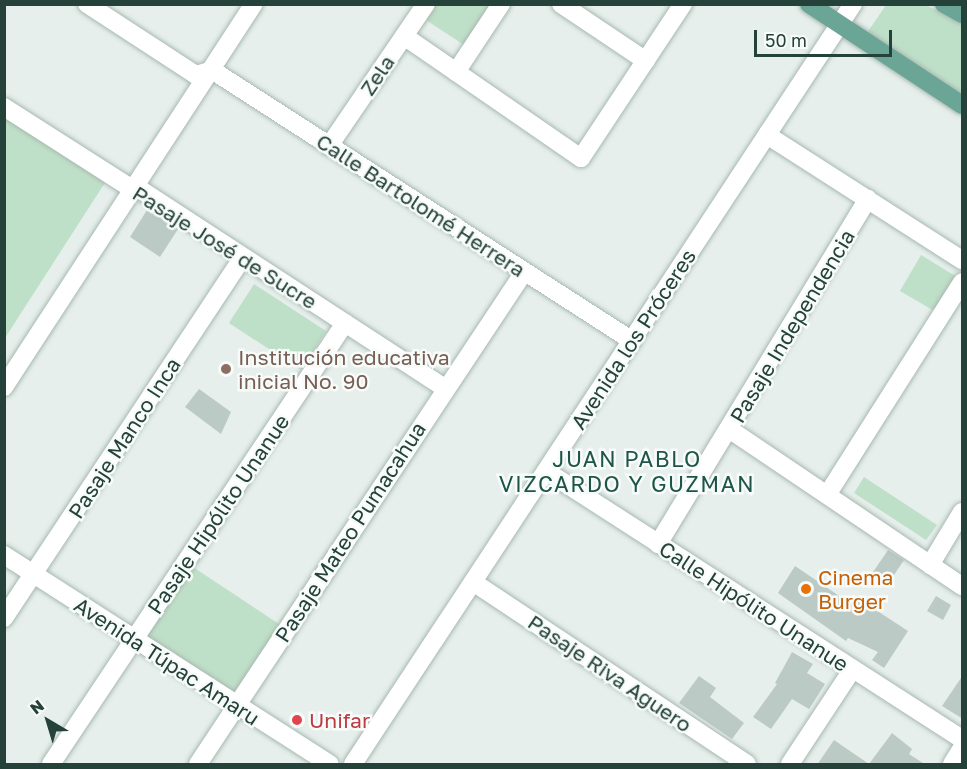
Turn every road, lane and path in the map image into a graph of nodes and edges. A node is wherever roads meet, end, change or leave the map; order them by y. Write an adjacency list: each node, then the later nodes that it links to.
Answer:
1 (87, 4): 14 (street)
2 (254, 4): 14 (street)
3 (426, 4): 12 (street, Zela)
4 (501, 4): 15 (street)
5 (561, 4): 13 (street)
6 (683, 4): 13 (street)
7 (810, 4): 11 (main road)
8 (853, 4): 11 (street, Avenida los Próceres)
9 (944, 4): 10 (main road)
10 (963, 14)
11 (840, 24): 16 (main road); 18 (street, Avenida los Próceres)
12 (404, 36): 15 (street); 19 (street, Zela)
13 (646, 61): 15 (street)
14 (212, 69): 19 (street, Calle Bartolomé Herrera); 20 (street)
15 (456, 72)
16 (963, 105)
17 (4, 107): 20 (street, Pasaje José de Sucre)
18 (767, 135): 21 (street); 27 (street, Avenida los Próceres)
19 (329, 146): 24 (street, Calle Bartolomé Herrera)
20 (132, 189): 22 (street, Pasaje José de Sucre); 28 (street)
21 (868, 199): 23 (street); 30 (street, Pasaje Independencia)
22 (243, 257): 26 (street, Pasaje José de Sucre); 37 (street, Pasaje Manco Inca)
23 (963, 260)
24 (524, 272): 27 (street, Calle Bartolomé Herrera); 29 (street, Pasaje Mateo Pumacahua)
25 (963, 282): 32 (street)
26 (345, 323): 29 (street, Pasaje José de Sucre); 41 (street, Pasaje Hipólito Unanue)
27 (632, 341): 31 (street, Avenida los Próceres)
28 (4, 387)
29 (445, 388): 43 (street, Pasaje Mateo Pumacahua)
30 (729, 429): 32 (street); 34 (street, Pasaje Independencia)
31 (546, 471): 34 (street, Calle Hipólito Unanue); 38 (street, Avenida los Próceres)
32 (826, 495): 36 (street)
33 (963, 512): 36 (street)
34 (658, 544): 42 (street, Calle Hipólito Unanue)
35 (4, 555): 37 (street, Avenida Túpac Amaru)
36 (930, 565): 39 (street)
37 (33, 575): 40 (street, Pasaje Manco Inca); 41 (street, Avenida Túpac Amaru)
38 (473, 582): 49 (street, Avenida los Próceres); 50 (street, Pasaje Riva Aguero)
39 (963, 586)
40 (4, 618)
41 (134, 638): 43 (street, Avenida Túpac Amaru); 46 (street, Pasaje Hipólito Unanue)
42 (852, 670): 44 (street, Calle Hipólito Unanue); 51 (street)
43 (236, 705): 47 (street, Pasaje Mateo Pumacahua); 48 (street, Avenida Túpac Amaru)
44 (963, 739)
45 (963, 748): 52 (street)
46 (51, 765)
47 (198, 765)
48 (330, 765)
49 (353, 765)
50 (747, 765)
51 (790, 765)
52 (951, 765)

